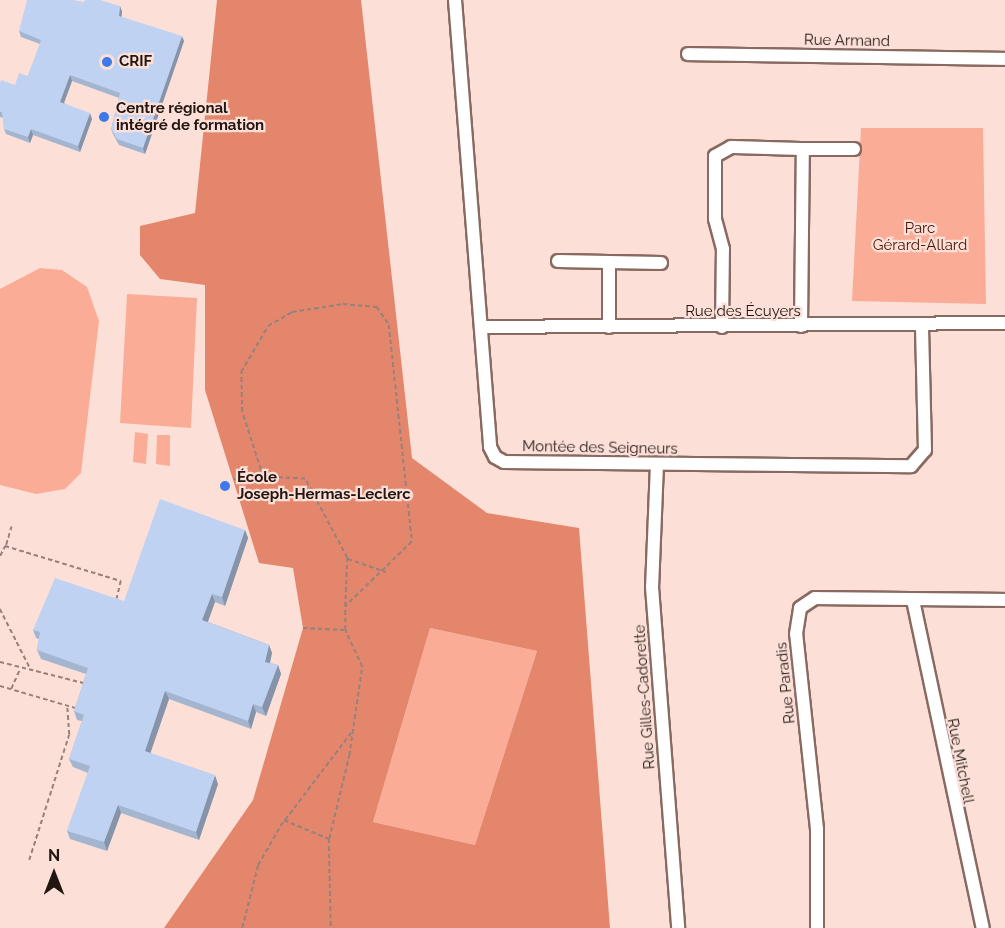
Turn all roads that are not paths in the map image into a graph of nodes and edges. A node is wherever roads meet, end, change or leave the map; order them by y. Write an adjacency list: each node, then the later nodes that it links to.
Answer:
1 (455, 0): 12 (street, Montée des Seigneurs)
2 (688, 54): 3 (street, Rue Armand)
3 (1005, 59)
4 (803, 148): 5 (street); 10 (street); 14 (street)
5 (854, 149)
6 (558, 261): 7 (street)
7 (609, 262): 8 (street); 13 (street)
8 (661, 263)
9 (1005, 323): 11 (street, Rue des Écuyers)
10 (801, 326): 11 (street, Rue des Écuyers); 14 (street, Rue des Écuyers)
11 (922, 326): 15 (street, Montée des Seigneurs)
12 (482, 327): 13 (street, Rue des Écuyers); 15 (street, Montée des Seigneurs)
13 (609, 327): 14 (street, Rue des Écuyers)
14 (722, 327)
15 (657, 464): 18 (street, Rue Gilles-Cadorette)
16 (913, 600): 17 (street, Rue Paradis); 19 (street, Rue Paradis); 20 (street, Rue Mitchell)
17 (1005, 600)
18 (678, 928)
19 (817, 928)
20 (983, 928)

